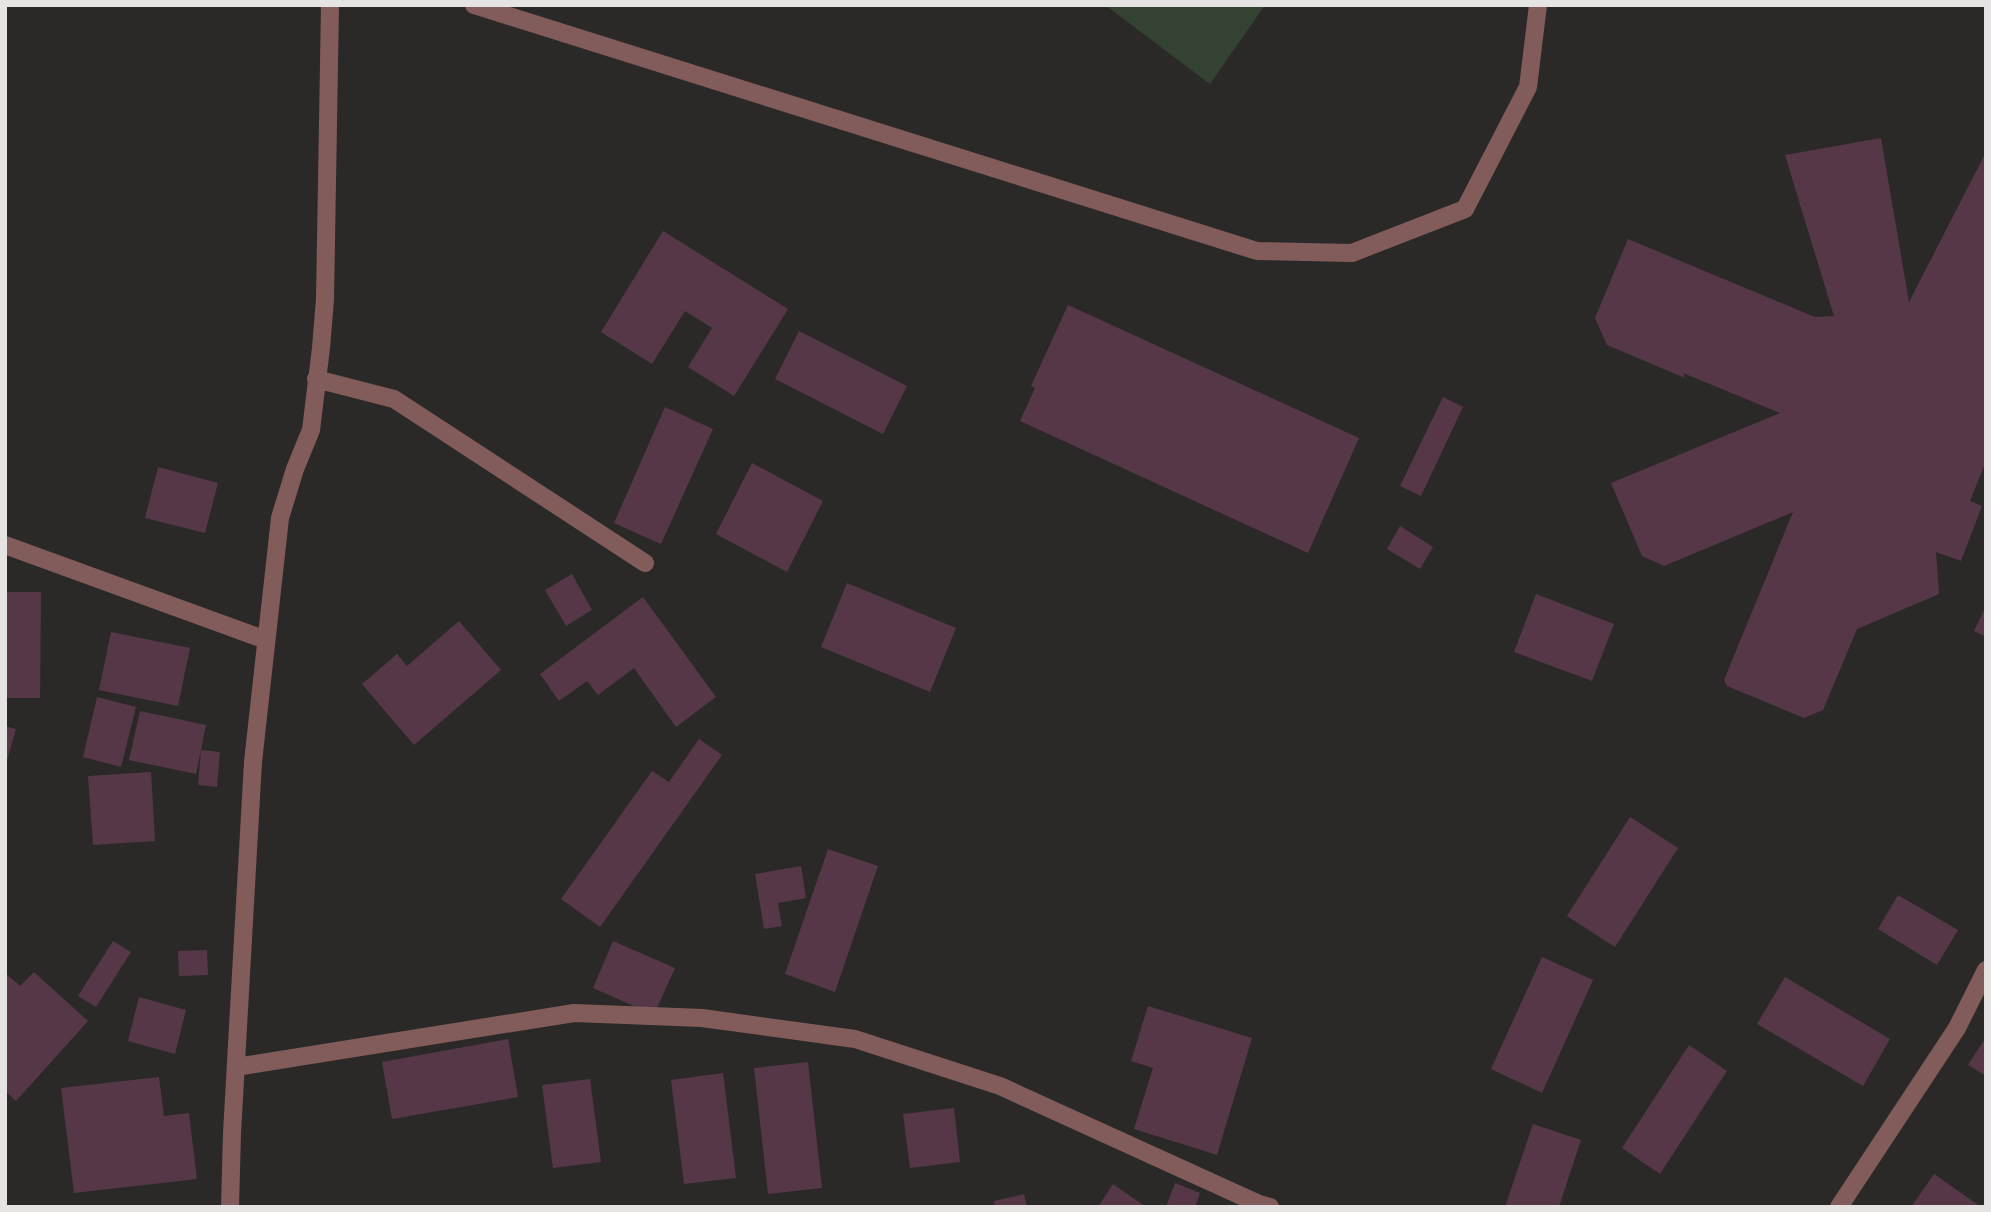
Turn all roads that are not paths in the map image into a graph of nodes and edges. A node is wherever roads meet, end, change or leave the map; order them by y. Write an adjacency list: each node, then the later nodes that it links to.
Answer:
1 (330, 5): 4 (street)
2 (474, 5): 3 (street)
3 (1538, 5)
4 (316, 380): 6 (street); 7 (street)
5 (5, 545): 7 (street)
6 (645, 563)
7 (266, 640): 9 (street)
8 (1986, 970): 12 (street)
9 (236, 1067): 10 (street); 11 (street)
10 (230, 1207)
11 (1270, 1207)
12 (1839, 1207)

